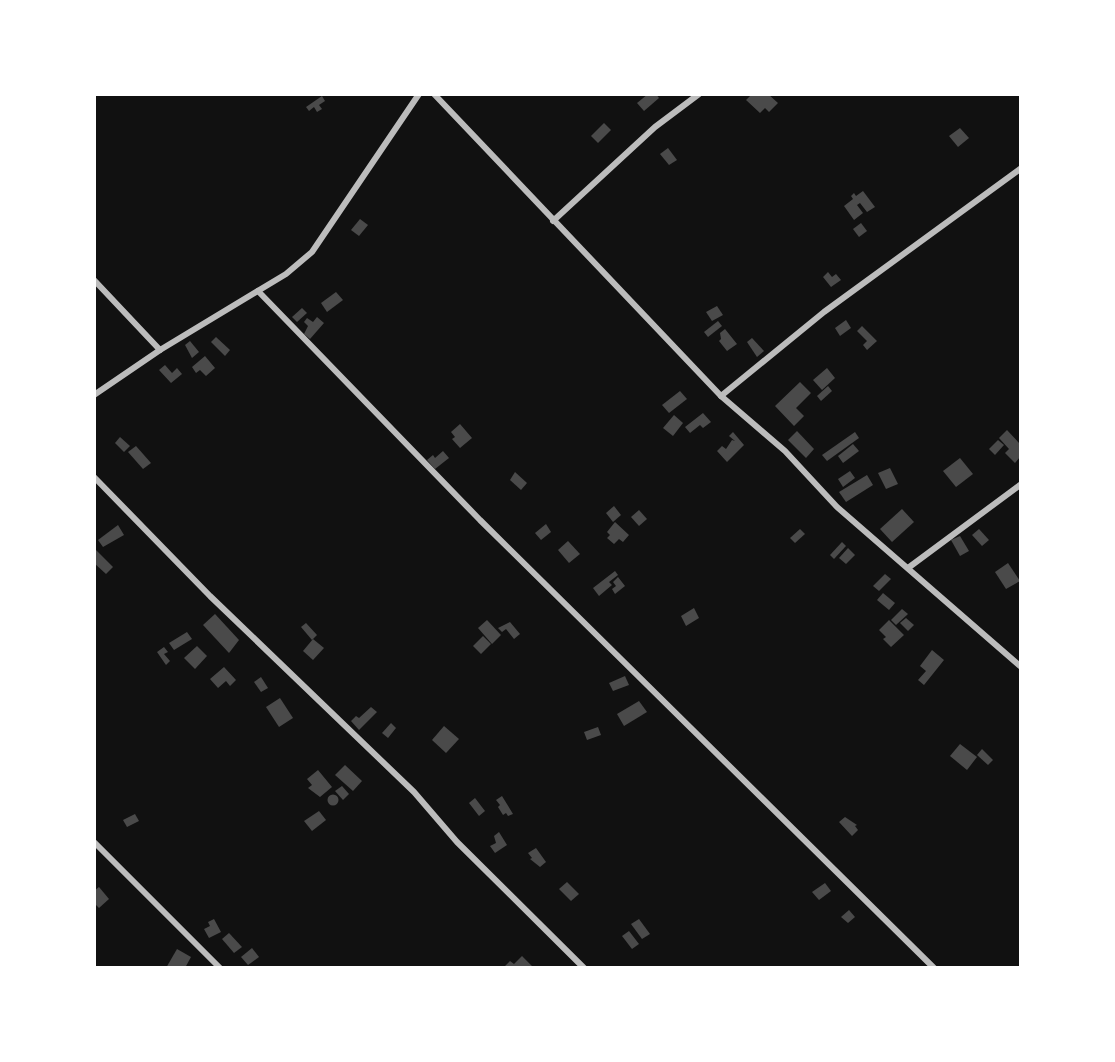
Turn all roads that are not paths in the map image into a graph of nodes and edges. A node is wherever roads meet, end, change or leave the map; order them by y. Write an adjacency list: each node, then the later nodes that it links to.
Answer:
1 (419, 94): 7 (street)
2 (434, 94): 5 (street)
3 (699, 94): 5 (street)
4 (1020, 169): 10 (street)
5 (553, 221): 10 (street)
6 (94, 280): 8 (street)
7 (258, 291): 8 (street); 18 (street)
8 (160, 350): 9 (street)
9 (94, 395)
10 (721, 396): 13 (street)
11 (94, 477): 17 (street)
12 (1020, 485): 13 (street)
13 (908, 568): 14 (street)
14 (1020, 666)
15 (94, 842): 16 (street)
16 (220, 968)
17 (584, 968)
18 (934, 968)

